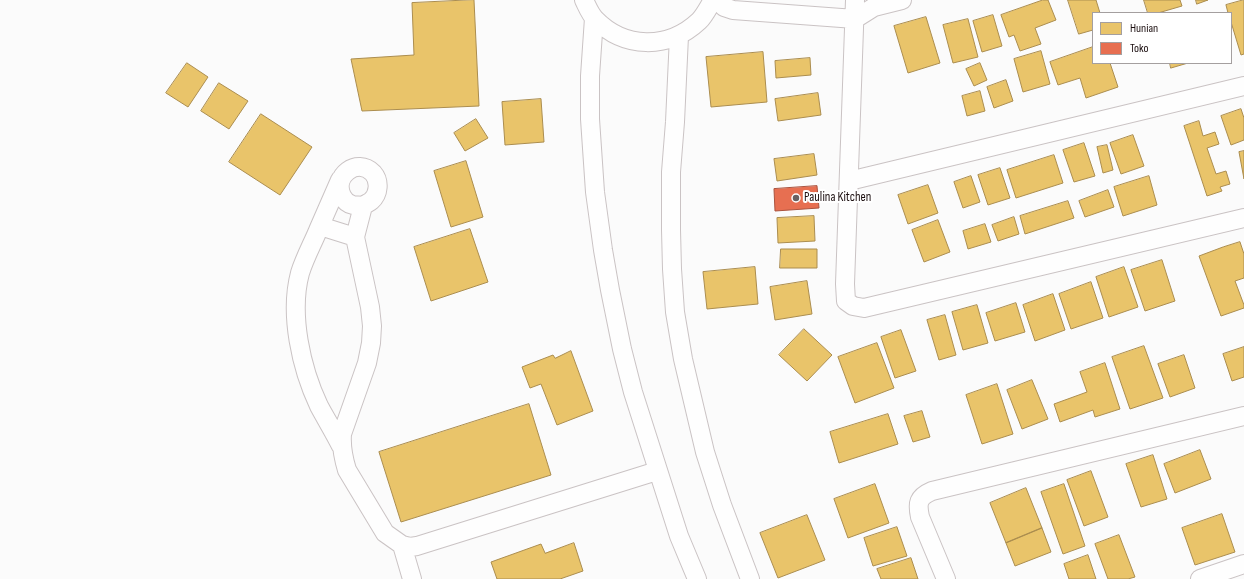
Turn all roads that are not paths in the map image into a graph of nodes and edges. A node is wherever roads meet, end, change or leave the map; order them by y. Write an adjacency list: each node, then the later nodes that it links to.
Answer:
1 (584, 0): 7 (street)
2 (713, 0): 9 (street)
3 (717, 0): 8 (street)
4 (855, 0): 8 (street)
5 (902, 0): 6 (street)
6 (867, 3): 8 (street)
7 (594, 18): 9 (street); 19 (street)
8 (855, 19): 12 (street)
9 (679, 36): 24 (street)
10 (1244, 86): 12 (street)
11 (340, 180): 13 (street); 13 (street); 15 (street)
12 (849, 181): 14 (street)
13 (363, 206): 16 (street)
14 (1244, 218)
15 (320, 226): 16 (street); 18 (street)
16 (355, 237): 18 (street)
17 (1244, 416): 25 (street)
18 (341, 446): 20 (street)
19 (657, 471): 20 (street); 23 (street)
20 (402, 545): 22 (street)
21 (1244, 564): 26 (street)
22 (412, 579)
23 (697, 579)
24 (750, 579)
25 (946, 579)
26 (1200, 579)

